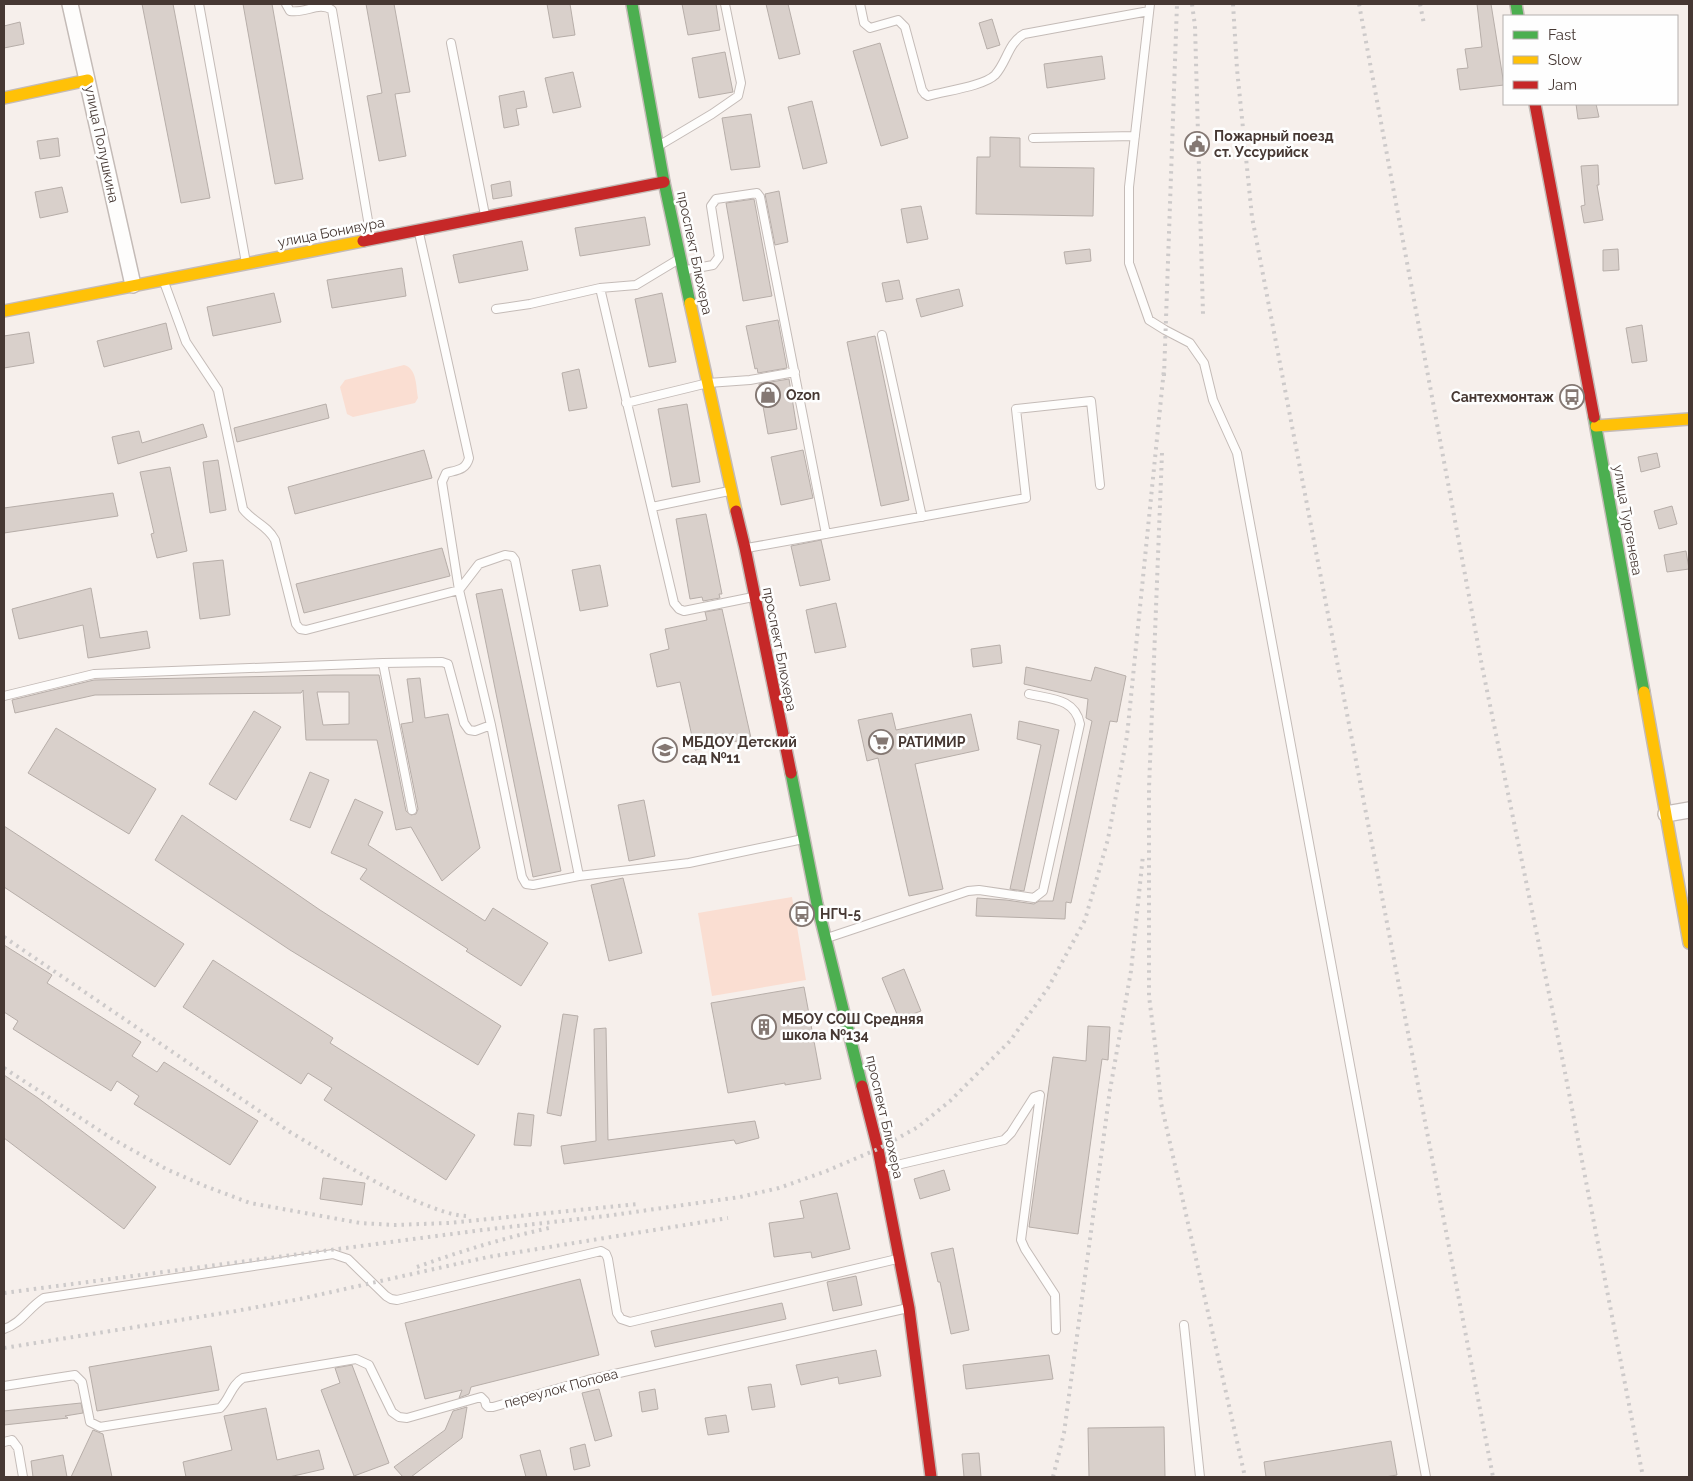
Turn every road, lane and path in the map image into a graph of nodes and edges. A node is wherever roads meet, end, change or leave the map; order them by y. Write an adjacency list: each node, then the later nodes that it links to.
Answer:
1 (70, 4): 9 (street, улица Полушкина)
2 (199, 4): 20 (lane)
3 (286, 4): 18 (lane)
4 (632, 4): 14 (street, проспект Блюхера)
5 (725, 4): 14 (lane)
6 (860, 4): 7 (lane)
7 (1150, 7): 12 (lane)
8 (451, 43): 16 (lane)
9 (88, 80): 10 (street); 23 (street, улица Полушкина)
10 (4, 98)
11 (1535, 105): 32 (street, улица Тургенева)
12 (1135, 136): 13 (lane); 63 (lane)
13 (1033, 138)
14 (658, 146): 15 (street, проспект Блюхера)
15 (664, 182): 16 (street, улица Бонивура); 19 (street, проспект Блюхера)
16 (486, 217): 17 (street, улица Бонивура)
17 (418, 231): 18 (street, улица Бонивура); 39 (lane)
18 (371, 240): 20 (street, улица Бонивура)
19 (681, 258): 21 (street, проспект Блюхера); 24 (lane)
20 (246, 264): 22 (street, улица Бонивура)
21 (683, 271): 28 (lane); 29 (street, проспект Блюхера)
22 (164, 280): 23 (street, улица Бонивура); 39 (lane)
23 (133, 285): 26 (street, улица Бонивура)
24 (600, 288): 25 (lane); 30 (lane)
25 (496, 309)
26 (4, 311)
27 (882, 335): 36 (lane)
28 (795, 372): 29 (lane); 37 (lane)
29 (708, 383): 30 (lane); 34 (street, проспект Блюхера)
30 (626, 403): 35 (lane)
31 (1689, 419): 32 (street)
32 (1596, 426): 47 (street, улица Тургенева)
33 (1100, 486): 36 (lane)
34 (731, 491): 35 (lane); 38 (street, проспект Блюхера)
35 (652, 507): 40 (lane)
36 (922, 517): 37 (lane)
37 (826, 534): 38 (lane)
38 (745, 548): 40 (street, проспект Блюхера)
39 (459, 590): 44 (lane); 49 (lane)
40 (753, 597): 48 (street, проспект Блюхера)
41 (383, 663): 43 (lane); 44 (lane); 45 (lane)
42 (1029, 694): 50 (lane)
43 (4, 696)
44 (491, 725): 49 (lane)
45 (412, 810)
46 (1689, 810): 47 (street)
47 (1666, 814): 51 (street, улица Тургенева)
48 (803, 838): 49 (lane); 50 (street, проспект Блюхера)
49 (579, 876)
50 (825, 938): 52 (street, проспект Блюхера)
51 (1689, 943)
52 (882, 1168): 53 (street, проспект Блюхера); 57 (lane)
53 (899, 1259): 54 (street, проспект Блюхера); 56 (lane)
54 (909, 1308): 58 (lane, переулок Попова); 61 (street, проспект Блюхера)
55 (1184, 1325): 62 (lane)
56 (5, 1329)
57 (1056, 1330)
58 (4, 1386)
59 (4, 1442): 60 (lane)
60 (23, 1477)
61 (931, 1477)
62 (1200, 1477)
63 (1426, 1477)

